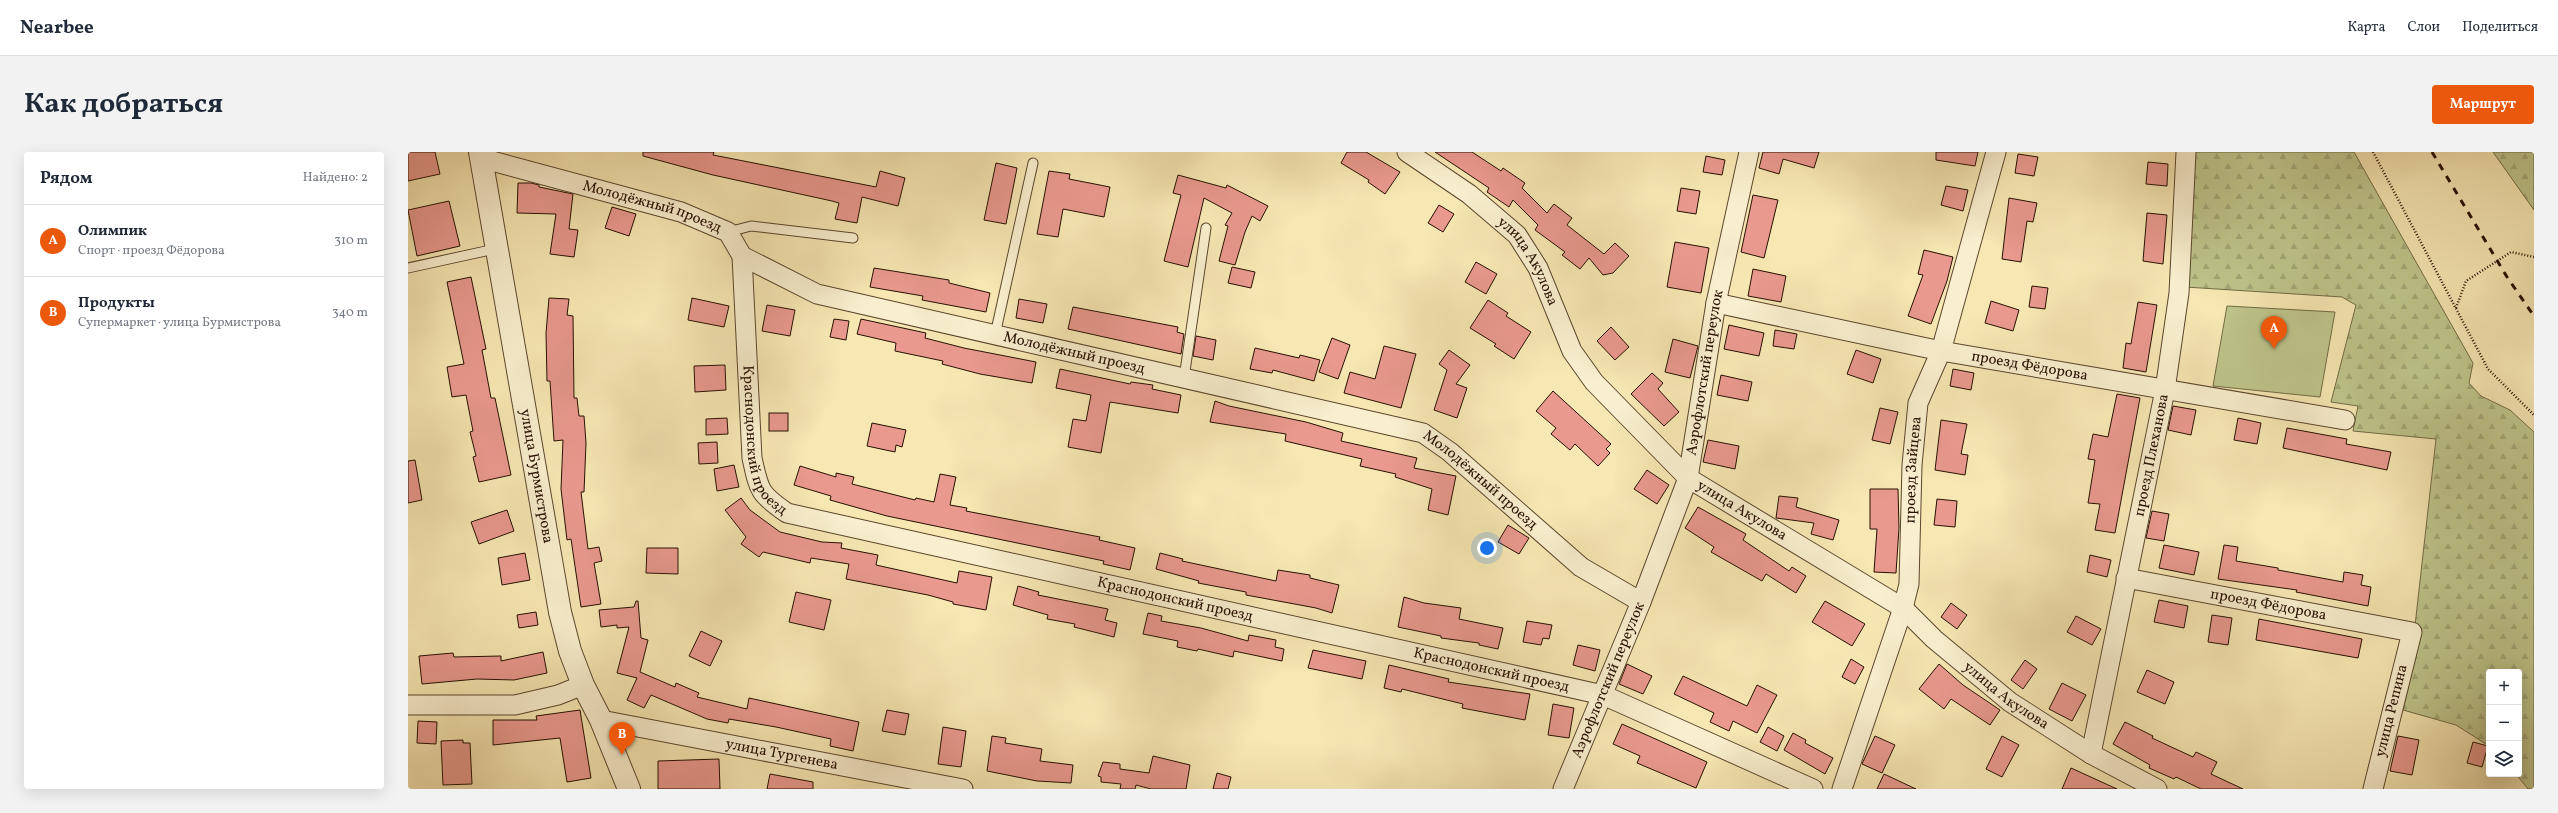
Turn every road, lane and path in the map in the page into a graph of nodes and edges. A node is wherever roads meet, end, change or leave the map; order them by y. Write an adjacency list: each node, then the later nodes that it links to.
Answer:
1 (1407, 152): 23 (street, улица Акулова)
2 (1749, 152): 15 (street, Аэрофлотский переулок)
3 (1996, 152): 18 (street, проезд Зайцева)
4 (2186, 152): 20 (street, проезд Плеханова)
5 (2373, 152): 16 (path)
6 (480, 155): 9 (street, Молодёжный проезд); 11 (street, улица Бурмистрова)
7 (1032, 163): 17 (lane)
8 (1206, 228): 19 (lane)
9 (728, 232): 10 (lane); 12 (street, Молодёжный проезд)
10 (853, 238)
11 (495, 249): 14 (lane); 28 (street, улица Бурмистрова)
12 (742, 256): 17 (street, Молодёжный проезд); 29 (street, Краснодонский проезд)
13 (2534, 257): 16 (path)
14 (408, 268)
15 (1716, 303): 18 (street, проезд Фёдорова); 23 (street, Аэрофлотский переулок)
16 (2456, 308): 21 (path)
17 (995, 335): 19 (street, Молодёжный проезд)
18 (1941, 351): 20 (street, проезд Фёдорова); 26 (street, проезд Зайцева)
19 (1184, 378): 25 (street, Молодёжный проезд)
20 (2165, 390): 22 (street, проезд Фёдорова); 24 (street, проезд Плеханова)
21 (2534, 415)
22 (2345, 420)
23 (1688, 478): 25 (street, Аэрофлотский переулок); 26 (street, улица Акулова)
24 (2126, 578): 27 (street, проезд Фёдорова); 32 (street, проезд Плеханова)
25 (1641, 602): 29 (street, Аэрофлотский переулок)
26 (1903, 608): 32 (street, улица Акулова); 37 (street, проезд Зайцева)
27 (2412, 632): 39 (street, улица Репина)
28 (583, 685): 30 (street); 31 (street, улица Бурмистрова)
29 (1603, 695): 35 (street, Аэрофлотский переулок); 36 (street, Краснодонский проезд)
30 (408, 705)
31 (602, 720): 33 (street, улица Бурмистрова); 34 (street, улица Тургенева)
32 (2091, 754): 38 (street, улица Акулова)
33 (629, 789)
34 (959, 789)
35 (1563, 789)
36 (1813, 789)
37 (1842, 789)
38 (2157, 789)
39 (2373, 789)

